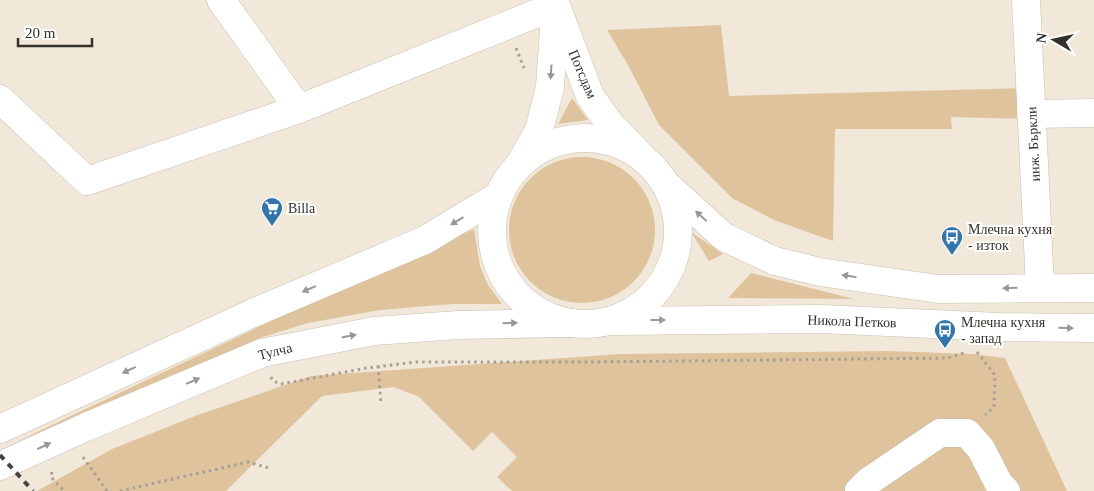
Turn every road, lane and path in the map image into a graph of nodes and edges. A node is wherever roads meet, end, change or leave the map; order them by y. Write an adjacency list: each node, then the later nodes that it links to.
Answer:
1 (221, 0): 7 (main road)
2 (1026, 0): 9 (main road, инж. Бъркли)
3 (555, 3): 4 (main road); 10 (main road, Потсдам); 11 (main road, Потсдам, one-way to 11)
4 (506, 26): 5 (path); 7 (main road)
5 (526, 76)
6 (0, 99): 7 (main road)
7 (299, 109)
8 (1094, 113): 9 (main road)
9 (1031, 114): 14 (main road, инж. Бъркли)
10 (642, 157): 11 (main road); 12 (main road, Потсдам)
11 (520, 164): 13 (main road)
12 (665, 184): 14 (main road, one-way to 12); 16 (main road)
13 (498, 196): 17 (main road); 24 (main road, one-way to 24)
14 (1040, 288): 15 (main road)
15 (1094, 288)
16 (610, 321): 17 (main road, Тулча); 18 (main road, Никола Петков, one-way to 18)
17 (572, 323): 21 (main road, Тулча, one-way to 17)
18 (999, 327): 19 (main road, Никола Петков, one-way to 19); 25 (path)
19 (1094, 328)
20 (966, 352): 22 (path)
21 (262, 353): 22 (path); 26 (main road, Тулча, one-way to 21)
22 (378, 366): 23 (path)
23 (382, 404)
24 (0, 429)
25 (967, 433): 33 (main road); 34 (main road)
26 (68, 435): 27 (main road, Тулча, one-way to 26); 31 (path)
27 (0, 466)
28 (269, 468): 32 (path)
29 (51, 477): 30 (path)
30 (64, 491)
31 (107, 491)
32 (120, 491)
33 (859, 491)
34 (1006, 491)

